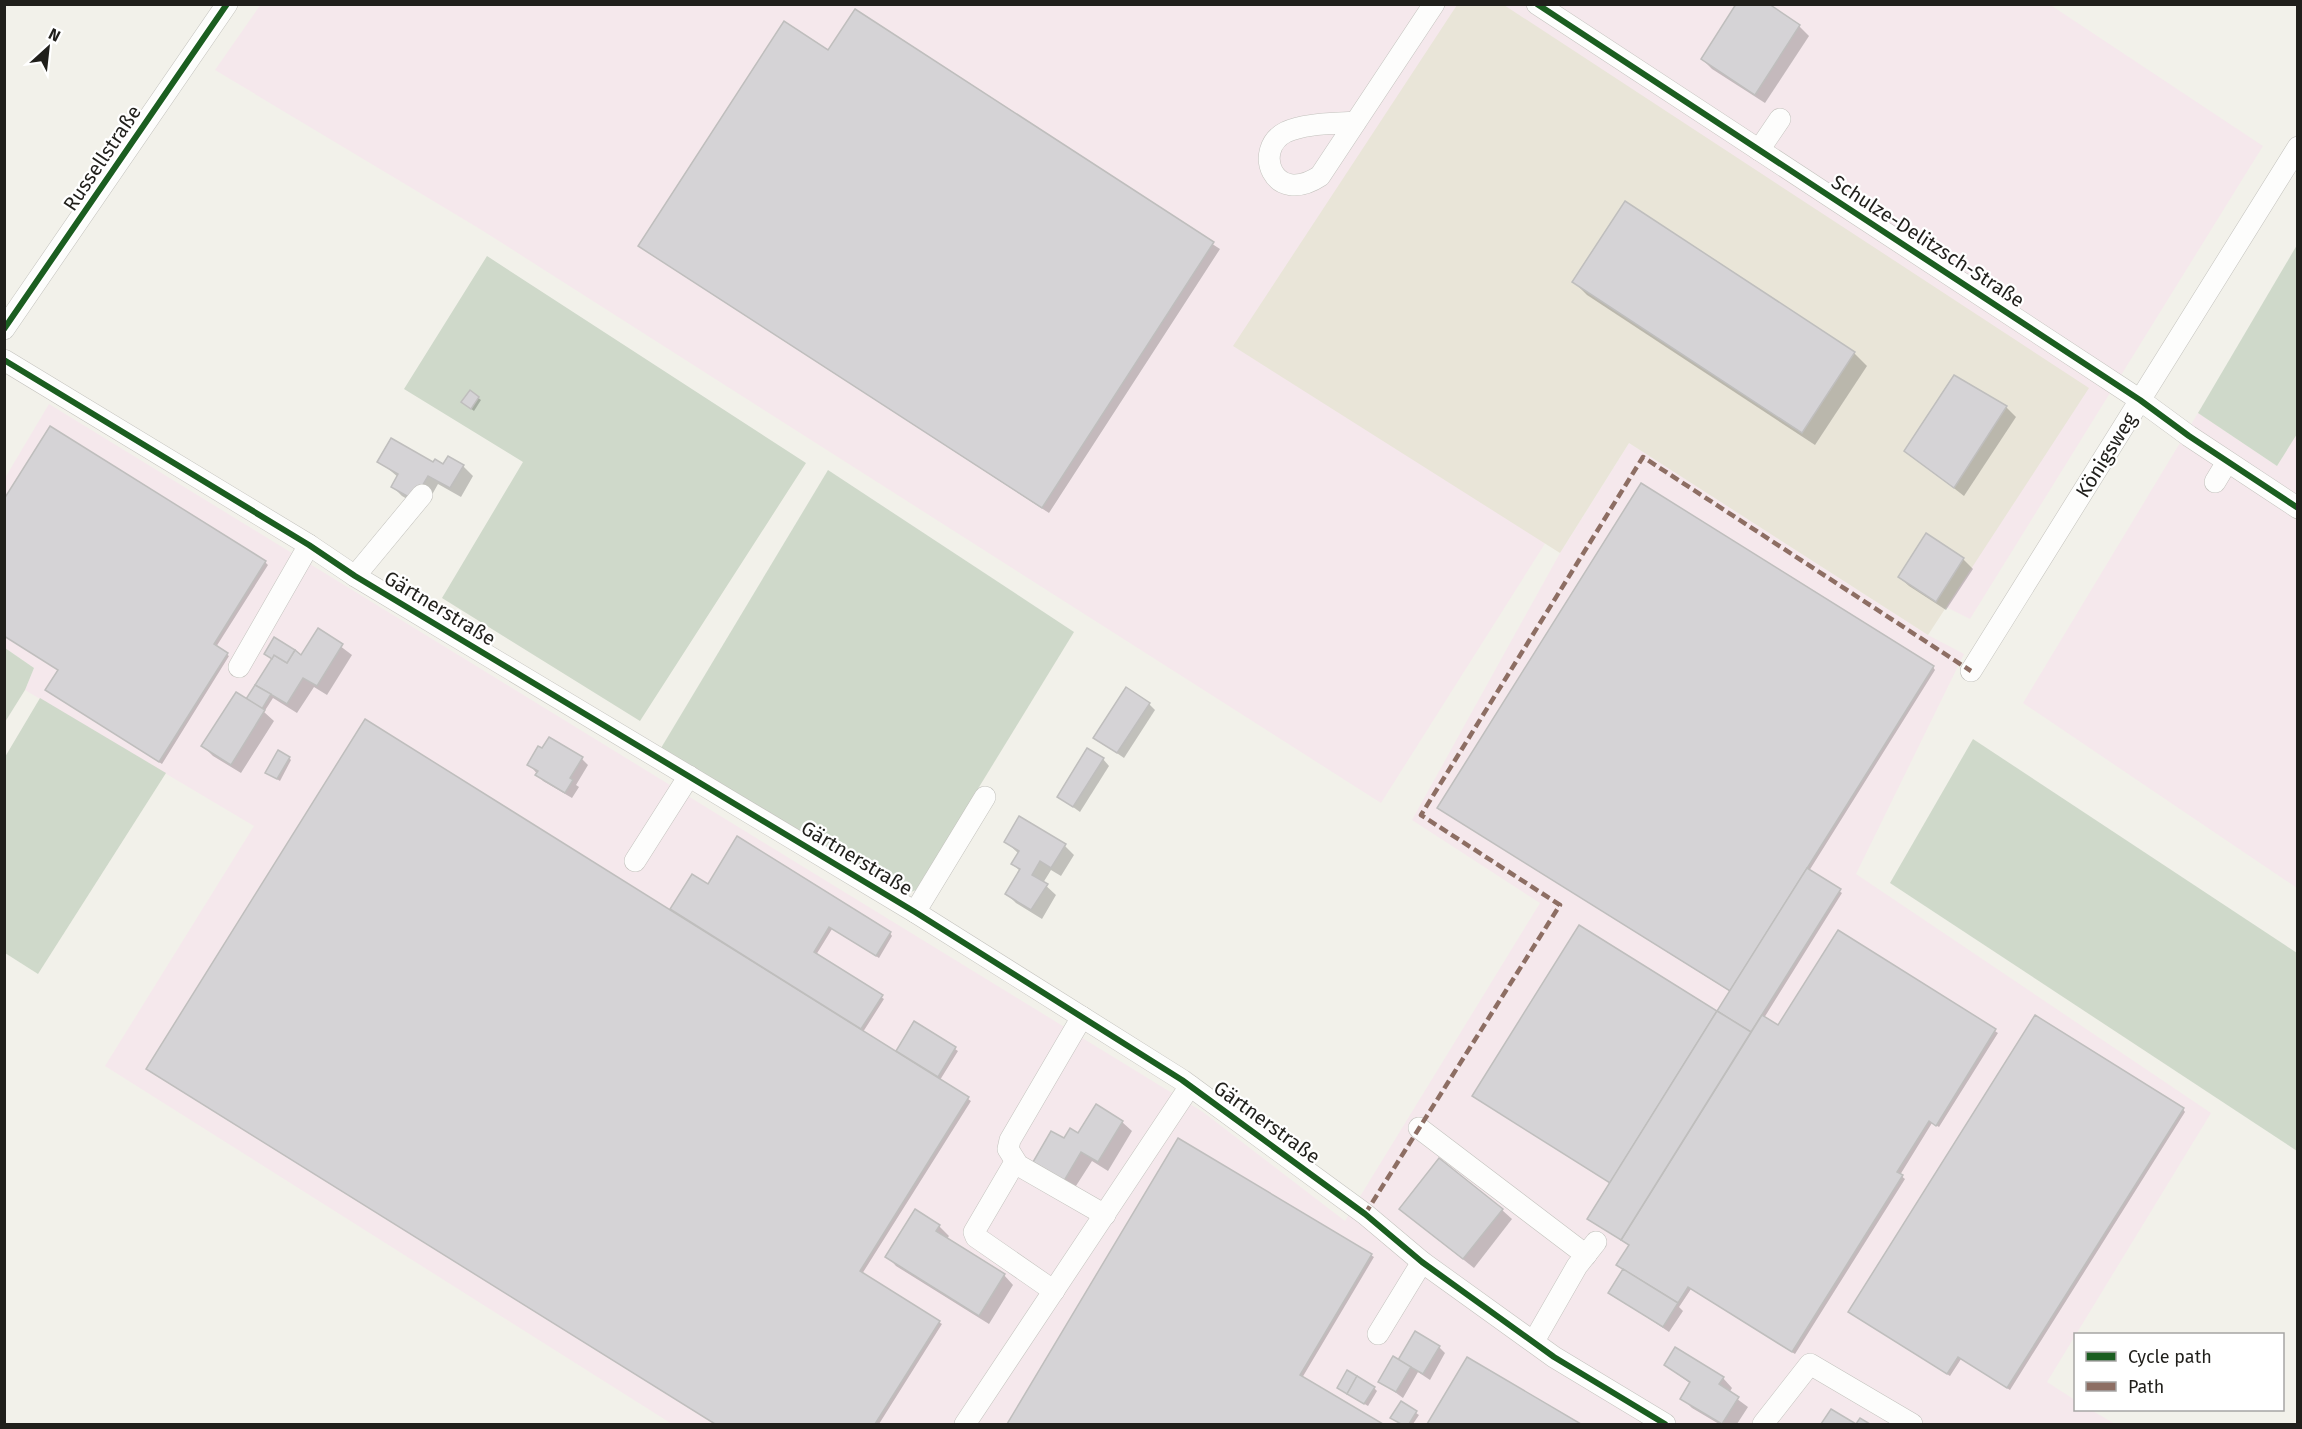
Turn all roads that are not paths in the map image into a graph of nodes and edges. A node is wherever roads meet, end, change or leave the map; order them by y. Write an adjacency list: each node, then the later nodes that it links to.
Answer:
1 (227, 4): 8 (street, Russellstraße)
2 (1434, 4): 5 (street)
3 (1537, 4): 7 (street, Schulze-Delitzsch-Straße)
4 (1780, 119): 7 (street)
5 (1356, 122)
6 (2298, 147): 10 (street, Königsweg)
7 (1759, 150): 10 (street, Schulze-Delitzsch-Straße)
8 (4, 329)
9 (4, 360): 15 (street, Gärtnerstraße)
10 (2140, 400): 11 (street, Schulze-Delitzsch-Straße); 18 (street, Königsweg)
11 (2228, 462): 12 (street); 14 (street, Schulze-Delitzsch-Straße)
12 (2215, 482)
13 (422, 495): 16 (street)
14 (2298, 508)
15 (309, 544): 16 (street, Gärtnerstraße); 17 (street)
16 (355, 576): 19 (street, Gärtnerstraße)
17 (239, 667)
18 (1971, 671)
19 (689, 776): 21 (street); 22 (street, Gärtnerstraße)
20 (985, 797): 22 (street)
21 (635, 861)
22 (915, 912): 23 (street, Gärtnerstraße)
23 (1082, 1017): 24 (street, Gärtnerstraße); 26 (street)
24 (1190, 1086): 27 (street); 28 (street, Gärtnerstraße)
25 (1419, 1128): 31 (street)
26 (1015, 1162): 27 (street); 29 (street)
27 (1105, 1215): 29 (street)
28 (1422, 1262): 30 (street); 31 (street, Gärtnerstraße)
29 (1054, 1291): 32 (street)
30 (1378, 1334)
31 (1534, 1341): 33 (street, Gärtnerstraße)
32 (965, 1425)
33 (1665, 1425)
34 (1763, 1425): 35 (street)
35 (1912, 1425)

